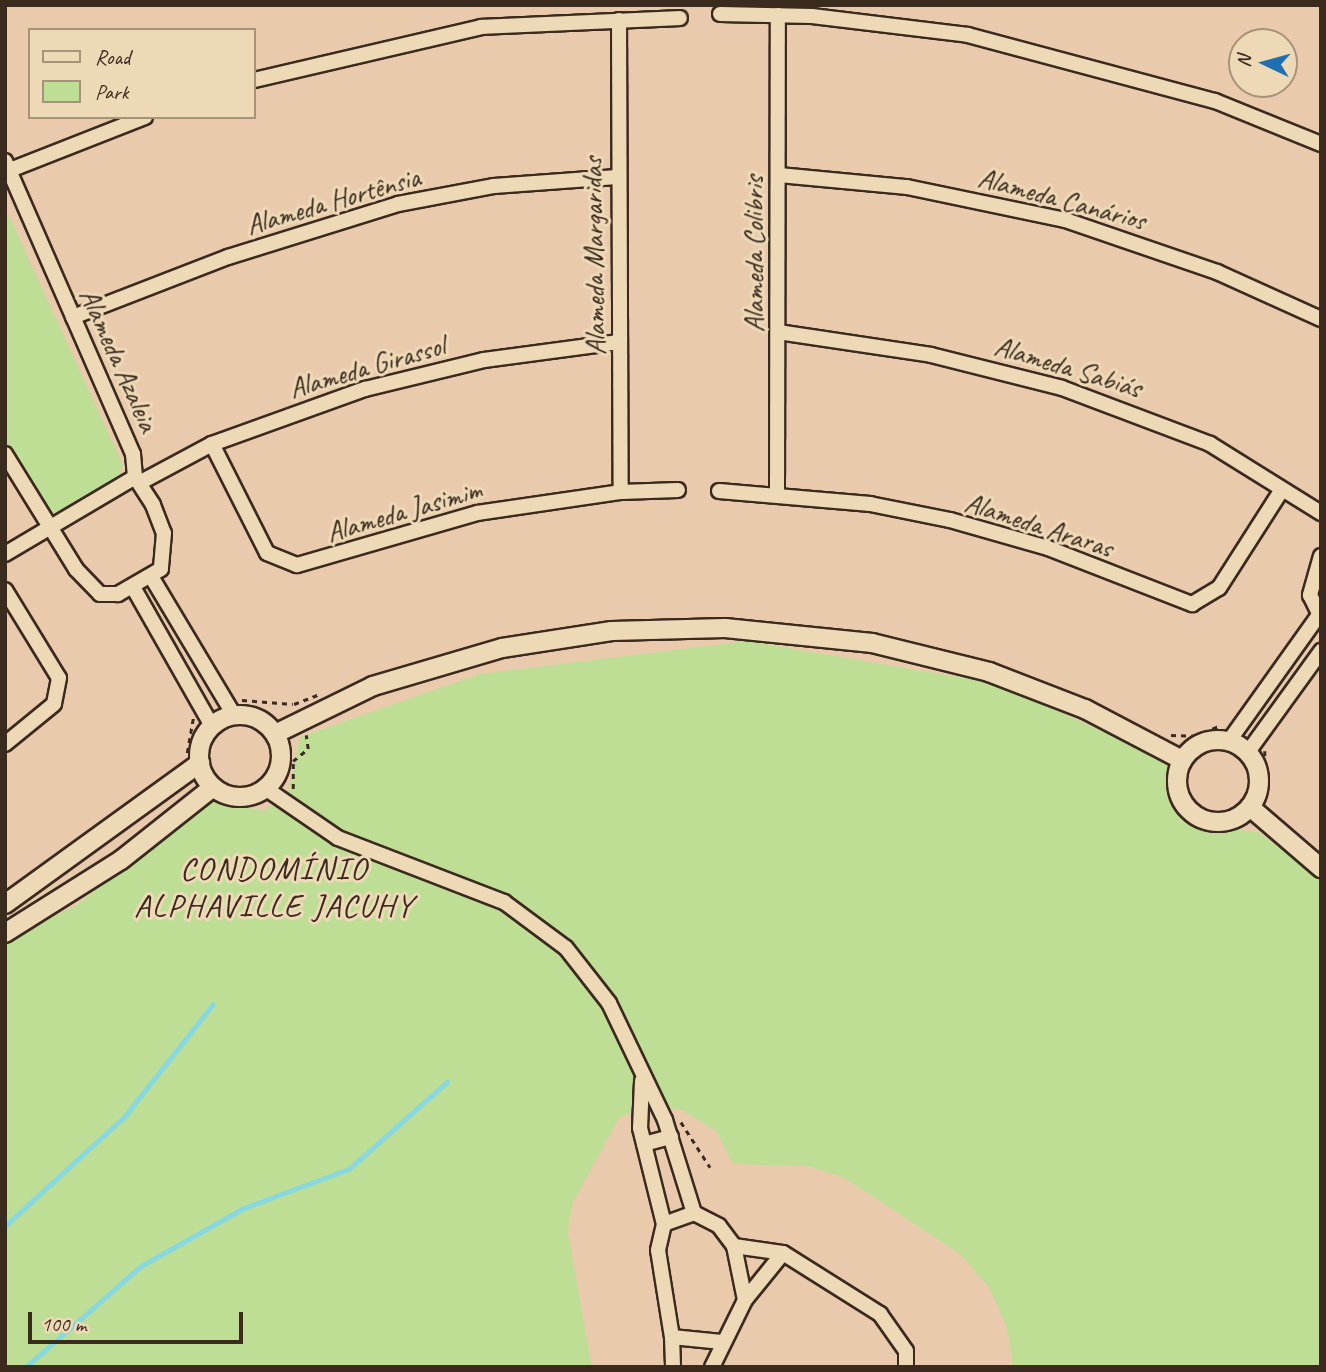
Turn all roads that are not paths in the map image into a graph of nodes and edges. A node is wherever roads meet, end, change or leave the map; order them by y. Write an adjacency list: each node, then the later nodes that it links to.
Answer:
1 (720, 14): 2 (street)
2 (778, 15): 7 (street); 9 (street, Alameda Colibris)
3 (680, 18): 4 (street)
4 (619, 20): 5 (street); 10 (street, Alameda Margaridas)
5 (256, 80)
6 (139, 119): 8 (street)
7 (1321, 144)
8 (7, 166): 11 (street, Alameda Azaleia)
9 (779, 174): 12 (street, Alameda Canários); 13 (street, Alameda Colibris)
10 (617, 177): 11 (street, Alameda Hortênsia); 14 (street, Alameda Margaridas)
11 (73, 317): 17 (street, Alameda Azaleia)
12 (1321, 319)
13 (778, 332): 20 (street, Alameda Sabiás); 22 (street, Alameda Colibris)
14 (619, 342): 15 (street, Alameda Girassol); 21 (street, Alameda Margaridas)
15 (212, 444): 17 (street, Alameda Girassol); 21 (street, Alameda Jasimim)
16 (5, 454): 24 (street)
17 (138, 480): 24 (street, Alameda Girassol); 27 (street, Alameda Azaleia)
18 (678, 490): 21 (street, Alameda Jasimim)
19 (719, 491): 22 (street, Alameda Araras)
20 (1281, 491): 22 (street, Alameda Araras); 23 (street, Alameda Sabiás)
21 (621, 492)
22 (777, 493)
23 (1321, 513)
24 (53, 523): 25 (street, Alameda Girassol); 28 (street)
25 (5, 554)
26 (1321, 556): 30 (street)
27 (152, 578): 28 (street); 31 (street)
28 (133, 587): 32 (street)
29 (5, 590): 40 (street)
30 (1320, 617): 34 (street)
31 (184, 632): 32 (street); 36 (street)
32 (165, 643): 37 (street)
33 (1321, 651): 35 (street)
34 (1277, 668): 35 (street); 39 (street)
35 (1295, 681): 41 (street)
36 (231, 708): 37 (street); 38 (street)
37 (209, 719): 43 (street)
38 (275, 734): 42 (street); 45 (street)
39 (1234, 734): 41 (street); 42 (street)
40 (5, 744)
41 (1248, 752): 46 (street)
42 (1182, 760): 46 (street)
43 (192, 761): 44 (street); 48 (street)
44 (213, 787): 45 (street); 49 (street)
45 (265, 788): 50 (street)
46 (1259, 809): 47 (street)
47 (1321, 868)
48 (5, 904)
49 (5, 933)
50 (642, 1081): 51 (street); 52 (street)
51 (671, 1137): 52 (street); 53 (street)
52 (644, 1144): 54 (street)
53 (694, 1213): 54 (street); 55 (street)
54 (664, 1224): 58 (street)
55 (734, 1246): 56 (street); 57 (street)
56 (783, 1253): 57 (street); 62 (street)
57 (745, 1300): 59 (street)
58 (672, 1337): 59 (street); 60 (street)
59 (722, 1342): 61 (street)
60 (673, 1367)
61 (712, 1367)
62 (906, 1367)

